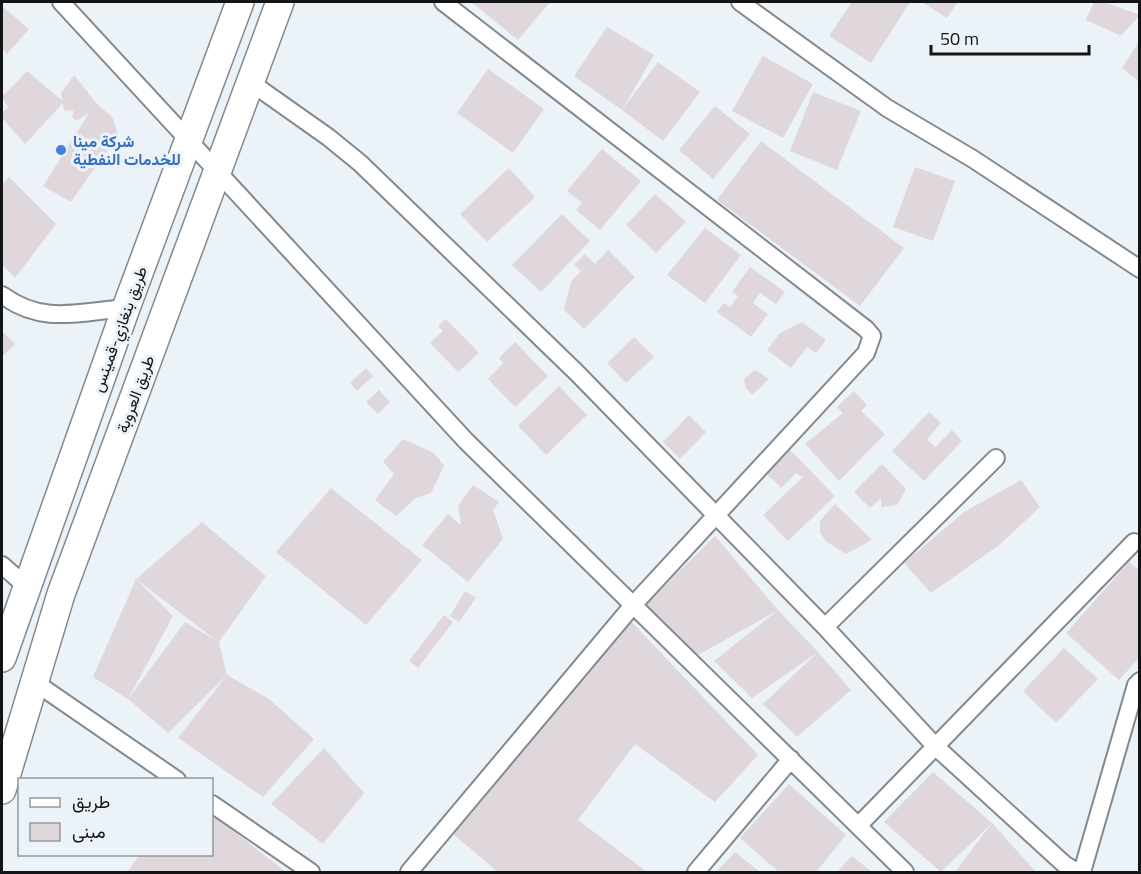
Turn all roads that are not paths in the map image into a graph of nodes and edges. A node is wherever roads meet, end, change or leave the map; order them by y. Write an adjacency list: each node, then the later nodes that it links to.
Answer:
1 (61, 2): 7 (street)
2 (240, 2): 7 (main road, طريق بنغازي-قمينس)
3 (280, 2): 6 (main road, طريق العروبة)
4 (443, 2): 13 (street)
5 (740, 2): 9 (street)
6 (250, 82): 8 (main road, طريق العروبة); 13 (street)
7 (189, 141): 8 (street); 11 (main road, طريق بنغازي-قمينس)
8 (217, 172): 17 (street); 20 (main road, طريق العروبة)
9 (1140, 269)
10 (2, 295): 11 (street)
11 (126, 308): 16 (main road, طريق بنغازي-قمينس)
12 (996, 458): 18 (street)
13 (716, 516): 17 (street); 18 (street)
14 (1134, 542): 22 (street)
15 (2, 565): 16 (street)
16 (26, 586): 19 (main road, طريق بنغازي-قمينس)
17 (634, 604): 23 (street); 29 (street)
18 (825, 627): 22 (street)
19 (2, 658)
20 (33, 681): 24 (street); 25 (main road, طريق العروبة)
21 (1140, 681): 32 (street)
22 (936, 747): 27 (street); 32 (street)
23 (791, 759): 27 (street); 30 (street)
24 (174, 778)
25 (2, 790)
26 (213, 805): 28 (street)
27 (859, 825): 31 (street)
28 (311, 873)
29 (409, 873)
30 (696, 873)
31 (905, 873)
32 (1079, 873)

